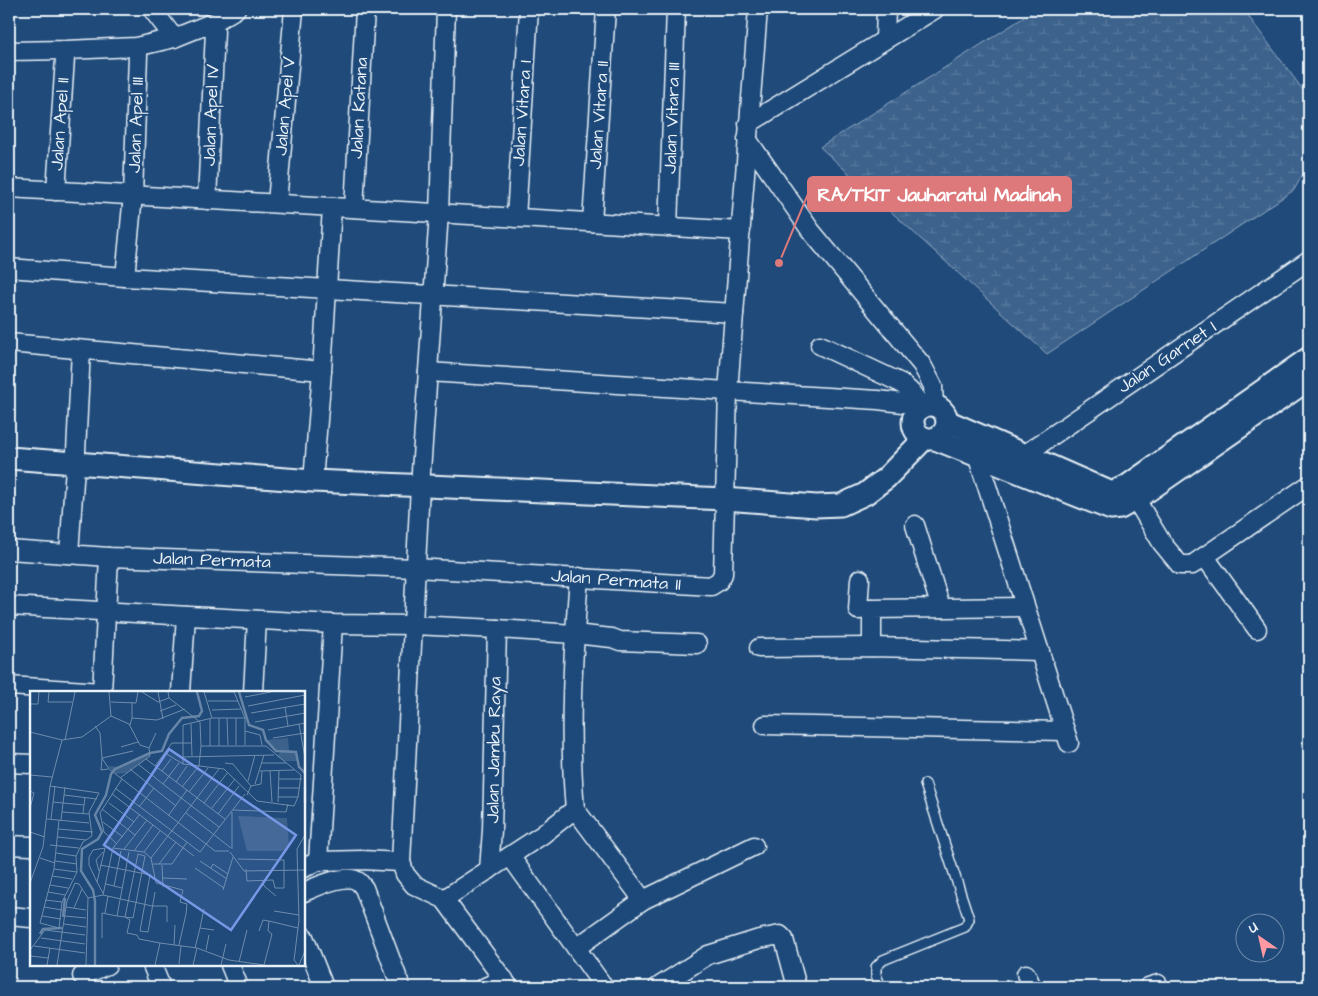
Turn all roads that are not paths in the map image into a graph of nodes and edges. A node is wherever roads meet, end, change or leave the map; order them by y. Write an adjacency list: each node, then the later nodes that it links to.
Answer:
1 (152, 9): 13 (street)
2 (236, 9): 13 (street)
3 (294, 9): 23 (street, Jalan Apel V)
4 (365, 9): 25 (street, Jalan Katana)
5 (446, 9): 26 (street)
6 (529, 9): 27 (street, Jalan Vitara I)
7 (606, 9): 28 (street, Jalan Vitara II)
8 (676, 9): 29 (street, Jalan Vitara III)
9 (758, 9): 18 (street, Jalan Permata II)
10 (886, 9): 14 (street)
11 (935, 9): 14 (street)
12 (215, 31): 22 (street, Jalan Apel IV)
13 (174, 38): 15 (street)
14 (885, 39): 18 (street)
15 (9, 51)
16 (138, 55): 21 (street, Jalan Apel III)
17 (65, 58): 20 (street, Jalan Apel II)
18 (748, 132): 30 (street, Jalan Permata II); 46 (street)
19 (9, 188): 20 (street)
20 (56, 191): 21 (street)
21 (133, 195): 22 (street); 33 (street, Jalan Apel III)
22 (207, 200): 23 (street)
23 (277, 204): 24 (street)
24 (332, 207): 25 (street); 34 (street)
25 (354, 208): 26 (street)
26 (439, 213): 27 (street); 35 (street)
27 (516, 218): 28 (street)
28 (592, 222): 29 (street)
29 (668, 226): 30 (street)
30 (741, 231): 36 (street, Jalan Permata II)
31 (1309, 260): 50 (street, Jalan Garnet I)
32 (9, 268): 33 (street)
33 (125, 277): 34 (street)
34 (327, 289): 35 (street); 41 (street)
35 (432, 296): 36 (street); 42 (street)
36 (734, 313): 44 (street, Jalan Permata II)
37 (9, 343): 39 (street)
38 (820, 345): 46 (street)
39 (81, 350): 41 (street); 52 (street)
40 (1309, 358): 45 (street)
41 (322, 371): 53 (street)
42 (428, 372): 44 (street); 54 (street)
43 (1309, 379): 45 (street)
44 (728, 392): 46 (street); 57 (street, Jalan Permata II)
45 (1254, 407): 56 (street)
46 (931, 410): 47 (street); 47 (street); 50 (street)
47 (925, 437): 49 (street); 57 (street)
48 (9, 447): 52 (street)
49 (977, 455): 56 (street); 67 (street)
50 (1024, 455): 56 (street)
51 (9, 458): 52 (street)
52 (75, 458): 53 (street); 60 (street)
53 (314, 476): 54 (street)
54 (420, 481): 57 (street); 63 (street)
55 (1309, 487): 62 (street)
56 (1131, 492): 62 (street)
57 (726, 493): 64 (street, Jalan Permata II)
58 (915, 525): 68 (street)
59 (9, 550): 60 (street, Jalan Permata)
60 (69, 554): 61 (street, Jalan Permata)
61 (110, 557): 63 (street, Jalan Permata); 70 (street)
62 (1205, 558): 76 (street)
63 (416, 568): 64 (street, Jalan Permata II); 74 (street)
64 (579, 577): 77 (street)
65 (860, 579): 69 (street)
66 (9, 606): 70 (street)
67 (1025, 607): 68 (street); 81 (street)
68 (941, 608): 69 (street)
69 (872, 609): 79 (street)
70 (106, 611): 71 (street); 84 (street)
71 (186, 616): 72 (street); 85 (street)
72 (257, 620): 73 (street); 86 (street)
73 (333, 624): 74 (street); 97 (street)
74 (413, 625): 75 (street); 96 (street)
75 (497, 629): 77 (street); 98 (street, Jalan Jambu Raya)
76 (1257, 629)
77 (574, 634): 78 (street); 91 (street)
78 (697, 644)
79 (872, 647): 80 (street); 81 (street)
80 (759, 648)
81 (1040, 651): 87 (street)
82 (9, 686): 83 (street)
83 (86, 691)
84 (102, 691)
85 (181, 691)
86 (253, 691)
87 (765, 725)
88 (9, 763): 89 (street)
89 (30, 764)
90 (925, 784): 119 (lane)
91 (576, 809): 95 (street); 101 (street)
92 (9, 845): 93 (street)
93 (30, 846)
94 (754, 846): 101 (street)
95 (510, 856): 98 (street); 105 (street)
96 (401, 862): 97 (street); 100 (street)
97 (311, 865)
98 (489, 870): 100 (street)
99 (305, 892): 114 (street)
100 (444, 899): 110 (street)
101 (644, 900): 105 (street)
102 (9, 916): 103 (street)
103 (30, 918)
104 (305, 940): 113 (street)
105 (576, 948): 116 (street)
106 (105, 966): 109 (street)
107 (152, 966): 111 (street)
108 (230, 966): 112 (street)
109 (84, 976)
110 (506, 983): 115 (street)
111 (161, 987)
112 (239, 987)
113 (324, 987)
114 (401, 987)
115 (486, 987)
116 (604, 987)
117 (658, 987): 118 (street)
118 (797, 987)
119 (881, 987)

